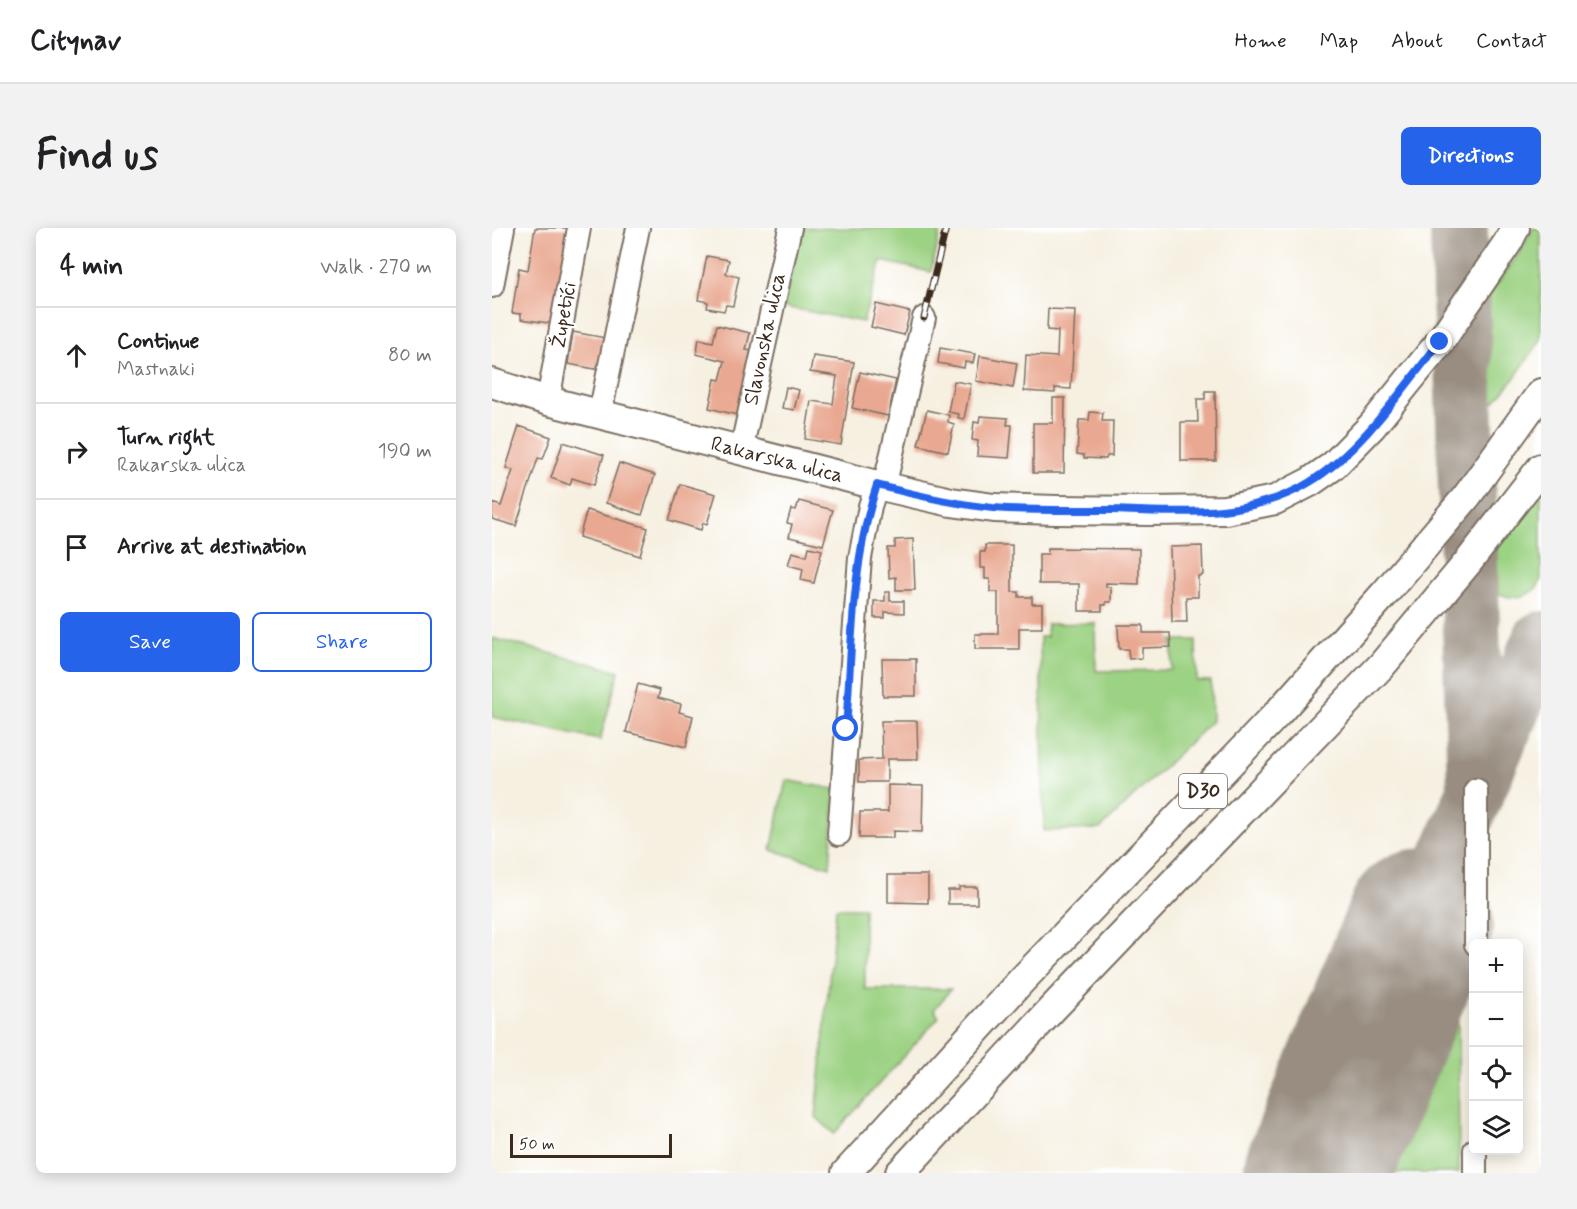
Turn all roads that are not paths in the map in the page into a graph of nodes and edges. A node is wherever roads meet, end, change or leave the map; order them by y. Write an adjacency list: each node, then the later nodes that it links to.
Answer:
1 (503, 228): 6 (street)
2 (579, 228): 10 (street, Župetići)
3 (638, 228): 11 (street)
4 (790, 228): 12 (street, Slavonska ulica)
5 (1515, 228): 14 (main road, Rakarska ulica)
6 (492, 286)
7 (924, 318): 14 (street)
8 (492, 383): 10 (main road, Rakarska ulica)
9 (1541, 393): 19 (main road, D30)
10 (548, 401): 11 (main road, Rakarska ulica)
11 (600, 414): 12 (main road, Rakarska ulica)
12 (741, 451): 14 (main road, Rakarska ulica)
13 (1541, 468): 20 (main road, D30)
14 (880, 486): 16 (street)
15 (1476, 790): 17 (street)
16 (839, 834)
17 (1476, 939)
18 (1475, 1155): 21 (street)
19 (846, 1173)
20 (900, 1173)
21 (1475, 1173)

